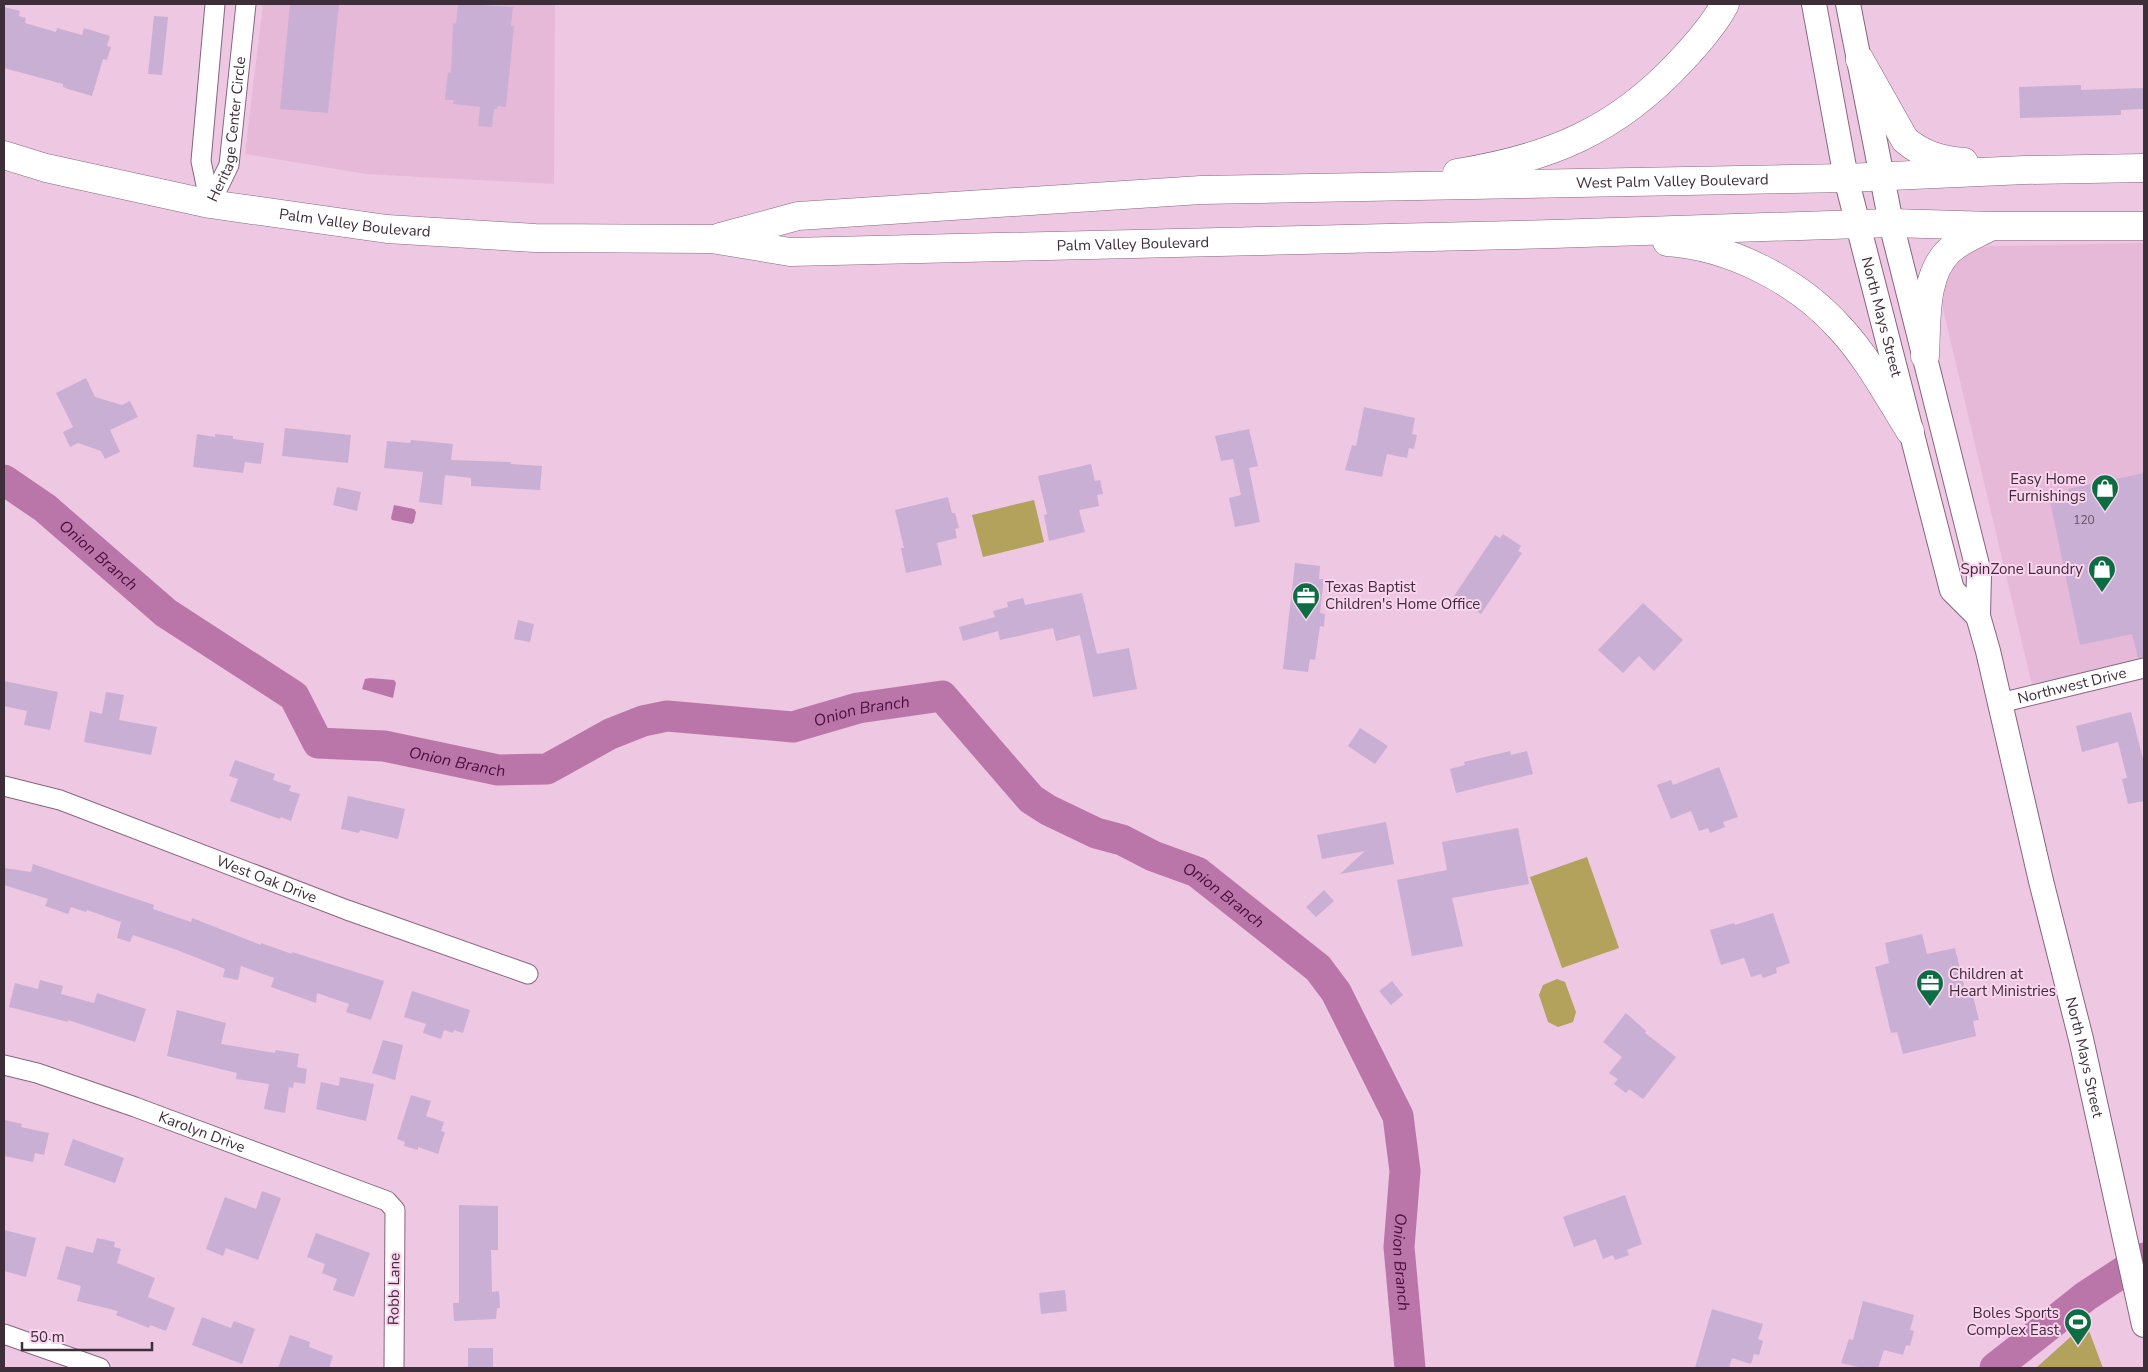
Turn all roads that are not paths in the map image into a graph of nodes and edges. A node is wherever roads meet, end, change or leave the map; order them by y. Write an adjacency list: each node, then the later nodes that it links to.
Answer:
1 (215, 4): 14 (street, Heritage Center Circle)
2 (246, 4): 14 (street, Heritage Center Circle)
3 (1725, 4): 12 (highway)
4 (1814, 4): 11 (main road, North Mays Street)
5 (1848, 4): 6 (main road, North Mays Street)
6 (1860, 60): 9 (highway); 10 (main road, North Mays Street)
7 (4, 155): 14 (highway, Palm Valley Boulevard)
8 (2144, 168): 9 (highway, West Palm Valley Boulevard)
9 (2025, 170): 10 (highway, West Palm Valley Boulevard)
10 (1883, 177): 11 (highway, West Palm Valley Boulevard); 15 (main road, North Mays Street)
11 (1846, 178): 12 (highway, West Palm Valley Boulevard); 16 (main road, North Mays Street)
12 (1354, 188): 13 (highway, West Palm Valley Boulevard)
13 (1201, 190): 20 (highway, Palm Valley Boulevard)
14 (210, 204): 20 (highway, Palm Valley Boulevard)
15 (1891, 223): 16 (highway); 17 (highway); 21 (main road, North Mays Street)
16 (1858, 224): 19 (highway); 22 (main road, North Mays Street)
17 (1993, 226): 18 (highway); 21 (highway)
18 (2144, 226)
19 (1553, 234): 20 (highway, Palm Valley Boulevard); 22 (highway)
20 (712, 240)
21 (1925, 356): 23 (main road, North Mays Street)
22 (1910, 431): 23 (main road, North Mays Street)
23 (1978, 616): 25 (main road, North Mays Street)
24 (2144, 668): 25 (street, Northwest Drive)
25 (2000, 703): 30 (main road, North Mays Street)
26 (4, 786): 27 (street, West Oak Drive)
27 (528, 974)
28 (4, 1065): 29 (street, Karolyn Drive)
29 (395, 1210): 33 (street, Robb Lane)
30 (2144, 1324)
31 (4, 1334): 32 (street)
32 (100, 1368)
33 (394, 1368)

